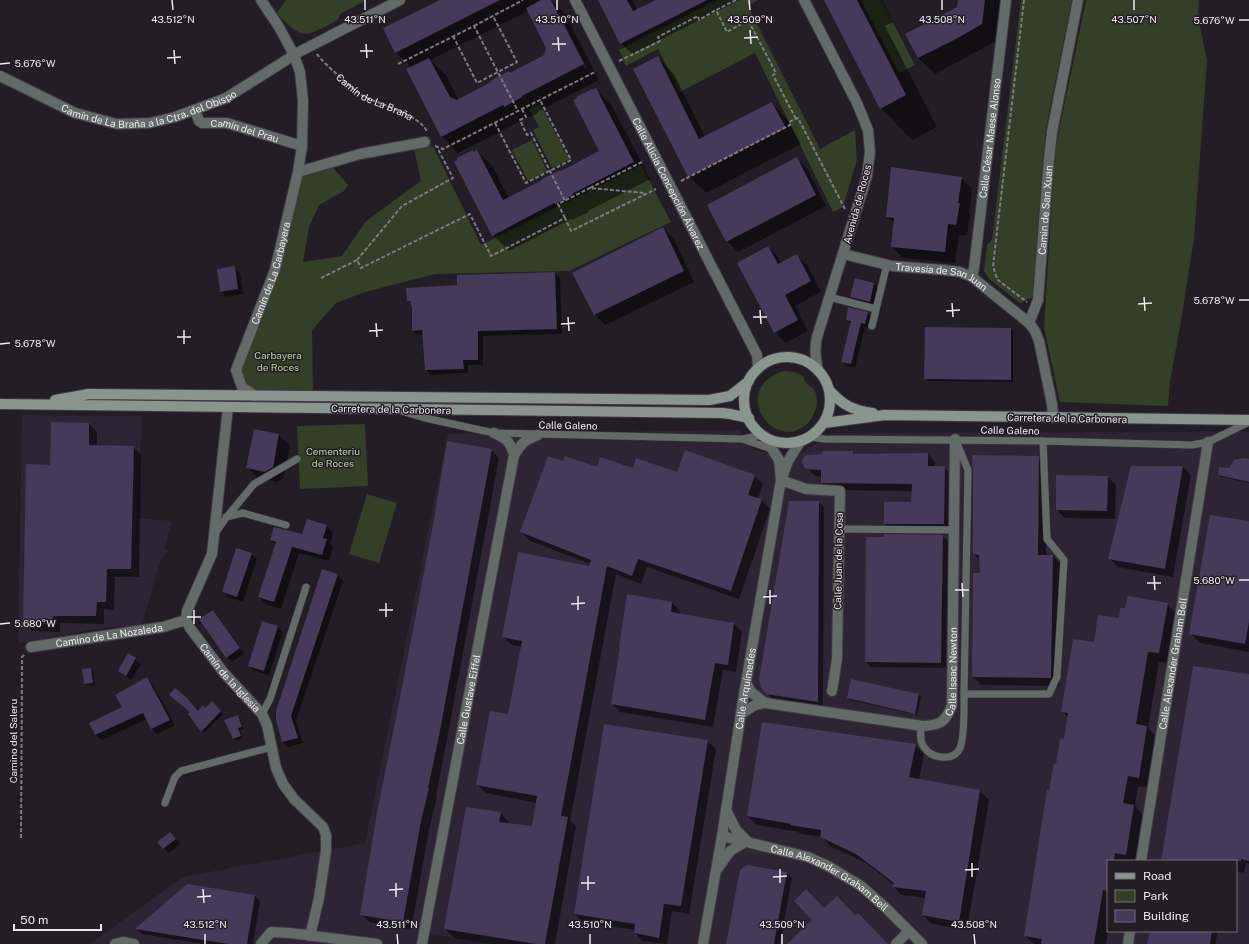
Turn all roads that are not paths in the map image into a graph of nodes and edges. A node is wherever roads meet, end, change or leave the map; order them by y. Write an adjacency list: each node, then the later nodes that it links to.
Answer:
1 (261, 0): 7 (street)
2 (400, 0): 7 (street, Camín de La Braña a la Ctra. del Obispo)
3 (575, 0): 20 (street, Calle Alicia Concepción Álvarez)
4 (804, 0): 13 (street, Avenida de Roces)
5 (1006, 0): 15 (street, Calle César Maese Alonso)
6 (1078, 0): 18 (street, Camin de San Xuan)
7 (294, 55): 9 (street, Camín de La Braña a la Ctra. del Obispo); 11 (street, Camín de La Carbayera)
8 (0, 76): 9 (street, Camín de La Braña a la Ctra. del Obispo)
9 (196, 110): 11 (street, Camín del Prau)
10 (425, 142): 12 (street)
11 (302, 146): 12 (street, Camín de La Carbayera)
12 (298, 172): 24 (street, Camín de La Carbayera)
13 (843, 254): 14 (street, Travesía de San Juan); 16 (street, Avenida de Roces)
14 (886, 264): 15 (street, Travesía de San Juan); 17 (lane)
15 (972, 277): 18 (street, Travesía de San Juan)
16 (829, 297): 17 (lane); 21 (street, Avenida de Roces)
17 (876, 309): 19 (lane)
18 (1029, 323): 30 (street)
19 (872, 326)
20 (758, 369): 21 (street); 22 (street)
21 (818, 370): 23 (street)
22 (749, 381): 24 (street, Carretera de la Carbonera); 31 (street)
23 (829, 390): 29 (street); 33 (street)
24 (255, 396): 26 (street, Carretera de la Carbonera)
25 (2, 404): 26 (street, Carretera de la Carbonera)
26 (33, 405): 27 (street, Carretera de la Carbonera)
27 (228, 407): 28 (street, Carretera de la Carbonera); 51 (street)
28 (396, 409): 31 (street, Carretera de la Carbonera); 34 (lane, Calle Galeno)
29 (885, 415): 30 (street, Carretera de la Carbonera); 33 (street)
30 (1053, 417): 32 (street, Carretera de la Carbonera)
31 (749, 418): 36 (street)
32 (1249, 421): 42 (lane, Calle Galeno)
33 (824, 423): 37 (street)
34 (494, 433): 35 (lane, Calle Galeno); 44 (street)
35 (538, 435): 38 (lane, Calle Galeno); 44 (street, Calle Gustave Eiffel)
36 (763, 435): 38 (lane, Calle Galeno); 41 (street); 43 (street, Calle Arquímedes)
37 (811, 437): 39 (lane, Calle Galeno); 41 (street)
38 (743, 439): 43 (lane, Calle Galeno)
39 (955, 439): 40 (lane, Calle Galeno); 50 (street, Calle Isaac Newton); 57 (lane)
40 (1043, 440): 42 (lane, Calle Galeno); 57 (lane)
41 (800, 442): 46 (street)
42 (1208, 442): 67 (street, Calle Alexander Graham Bell)
43 (772, 449): 46 (street, Calle Arquímedes)
44 (514, 455): 76 (street, Calle Gustave Eiffel)
45 (297, 459): 47 (lane)
46 (781, 480): 49 (street, Calle Juan de la Cosa); 55 (street, Calle Arquímedes)
47 (226, 518): 48 (lane); 51 (lane)
48 (286, 525)
49 (839, 529): 50 (lane); 56 (street, Calle Juan de la Cosa)
50 (954, 530): 61 (street, Calle Isaac Newton)
51 (214, 534): 53 (street)
52 (306, 586): 59 (lane)
53 (186, 620): 54 (street, Camino de La Nozaleda); 59 (street, Camín de la Iglesia)
54 (31, 646)
55 (746, 683): 58 (street); 60 (street, Calle Arquímedes)
56 (832, 691)
57 (964, 694): 61 (lane)
58 (764, 704): 60 (street, Calle Isaac Newton); 61 (street, Calle Isaac Newton)
59 (262, 714): 62 (street, Camín de la Iglesia)
60 (741, 714): 64 (street, Calle Arquímedes)
61 (920, 726)
62 (272, 747): 63 (lane); 71 (street, Camín de la Iglesia)
63 (165, 803)
64 (726, 810): 65 (street, Calle Arquímedes); 66 (street)
65 (722, 836): 66 (street, Calle Alexander Graham Bell); 68 (street, Calle Arquímedes)
66 (747, 841): 68 (street); 69 (street, Calle Alexander Graham Bell)
67 (1141, 860)
68 (716, 870): 77 (street, Calle Arquímedes)
69 (909, 931): 78 (street); 79 (street, Calle Alexander Graham Bell)
70 (1130, 932): 80 (street)
71 (310, 936): 74 (street); 75 (street)
72 (115, 944): 73 (street)
73 (134, 944)
74 (262, 944)
75 (377, 944)
76 (422, 944)
77 (703, 944)
78 (896, 944)
79 (922, 944)
80 (1128, 944)

